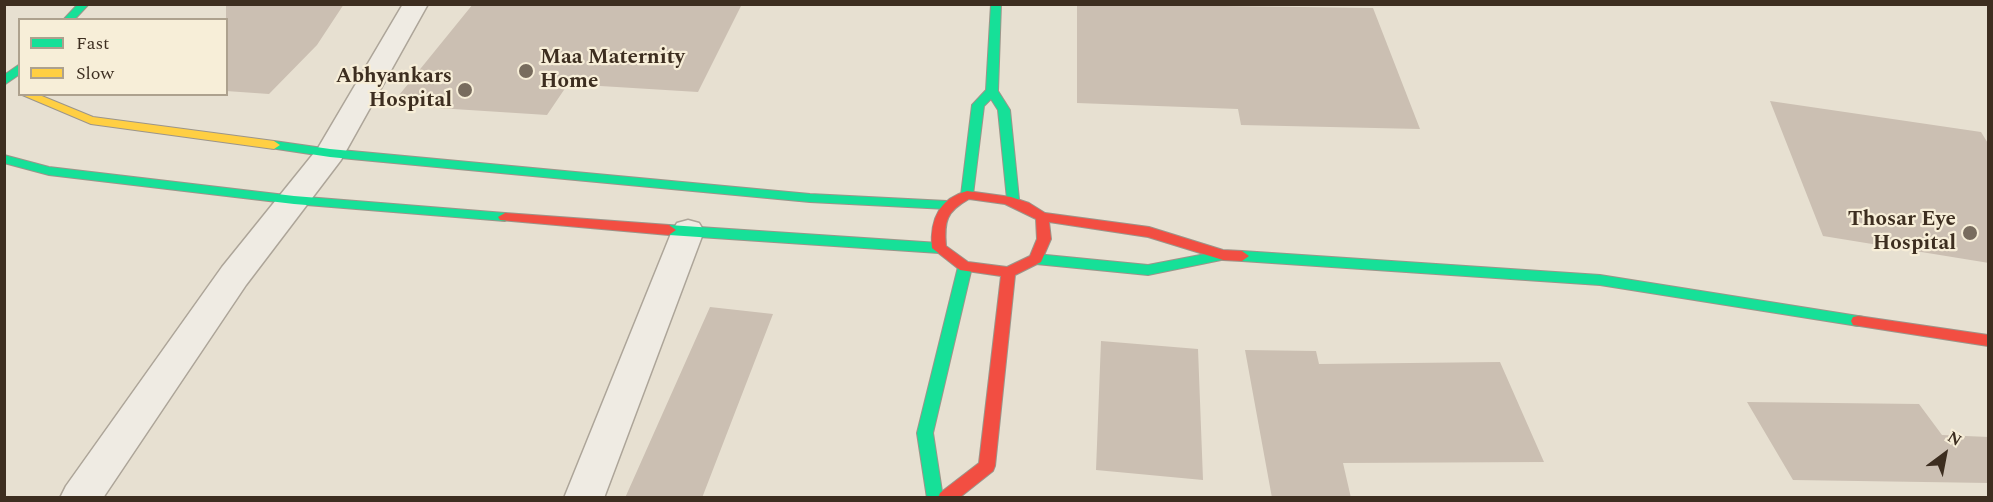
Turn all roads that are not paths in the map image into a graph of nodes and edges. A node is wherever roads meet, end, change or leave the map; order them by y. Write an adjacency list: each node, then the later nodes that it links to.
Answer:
1 (84, 4): 4 (main road)
2 (416, 4): 9 (street)
3 (996, 4): 7 (main road)
4 (70, 18)
5 (18, 69): 6 (main road)
6 (4, 82)
7 (992, 91): 11 (main road); 12 (main road)
8 (30, 96): 9 (main road)
9 (330, 153): 13 (street); 14 (main road)
10 (4, 159): 13 (main road)
11 (967, 195): 12 (main road); 14 (main road)
12 (1013, 199): 15 (main road)
13 (294, 200): 16 (main road); 23 (street)
14 (947, 205): 17 (main road)
15 (1042, 217): 18 (main road); 19 (main road)
16 (688, 231): 17 (main road); 24 (street)
17 (939, 248): 20 (main road)
18 (1223, 255): 19 (main road); 22 (main road)
19 (1036, 259): 21 (main road)
20 (965, 267): 21 (main road); 25 (main road)
21 (1008, 272): 26 (main road)
22 (1989, 340)
23 (80, 498)
24 (584, 498)
25 (935, 498)
26 (946, 498)

